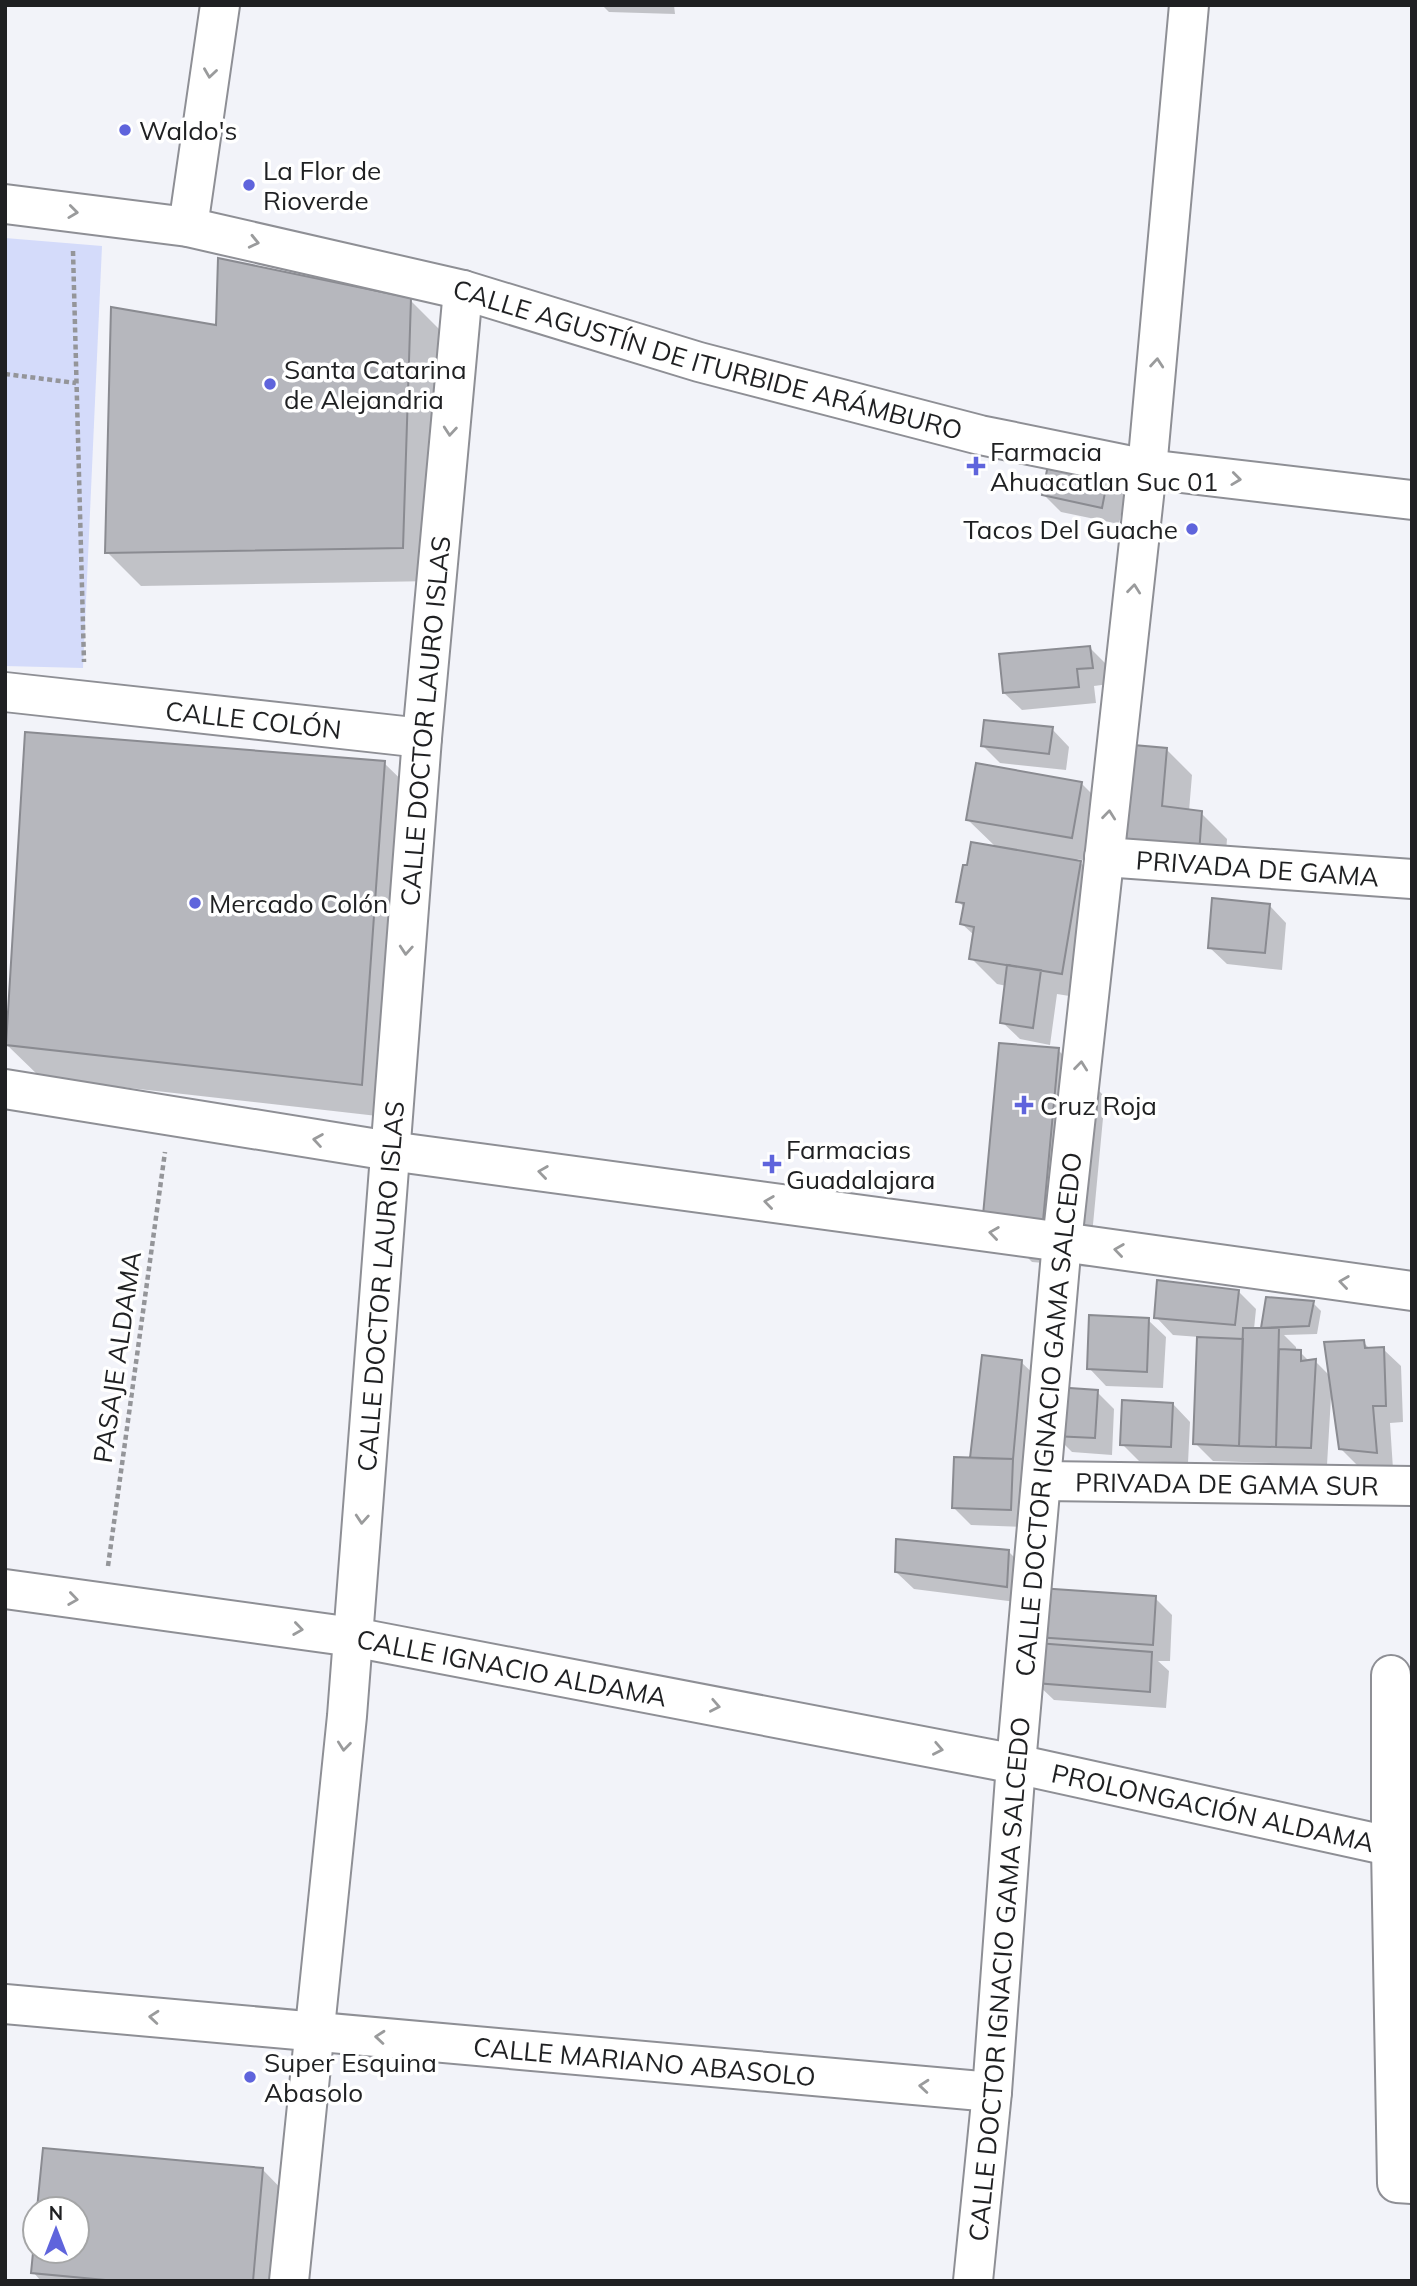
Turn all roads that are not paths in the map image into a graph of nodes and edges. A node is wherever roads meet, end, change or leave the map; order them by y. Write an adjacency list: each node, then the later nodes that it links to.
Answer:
1 (220, 5): 4 (street, one-way to 4)
2 (1189, 5): 6 (street, CALLE DOCTOR IGNACIO GAMA SALCEDO, one-way to 2)
3 (5, 204): 4 (street, CALLE AGUSTÍN DE ITURBIDE ARÁMBURO, one-way to 4)
4 (188, 227): 5 (street, CALLE AGUSTÍN DE ITURBIDE ARÁMBURO, one-way to 5)
5 (463, 289): 6 (street, CALLE AGUSTÍN DE ITURBIDE ARÁMBURO); 9 (street, CALLE DOCTOR LAURO ISLAS, one-way to 9)
6 (1147, 469): 7 (street, CALLE AGUSTÍN DE ITURBIDE ARÁMBURO, one-way to 7); 10 (street, CALLE DOCTOR IGNACIO GAMA SALCEDO, one-way to 6)
7 (1412, 500)
8 (5, 692): 9 (street, CALLE COLÓN)
9 (422, 738): 13 (street, CALLE DOCTOR LAURO ISLAS, one-way to 13)
10 (1104, 857): 11 (street, PRIVADA DE GAMA); 14 (street, CALLE DOCTOR IGNACIO GAMA SALCEDO, one-way to 10)
11 (1412, 879)
12 (5, 1089): 13 (street, one-way to 12)
13 (390, 1151): 14 (street, one-way to 13); 19 (street, CALLE DOCTOR LAURO ISLAS, one-way to 19)
14 (1062, 1242): 15 (street, one-way to 14); 16 (street, CALLE DOCTOR IGNACIO GAMA SALCEDO)
15 (1412, 1291)
16 (1043, 1481): 17 (street, PRIVADA DE GAMA SUR); 21 (street, CALLE DOCTOR IGNACIO GAMA SALCEDO)
17 (1412, 1486)
18 (5, 1589): 19 (street, CALLE IGNACIO ALDAMA, one-way to 19)
19 (353, 1637): 21 (street, CALLE IGNACIO ALDAMA, one-way to 21); 24 (street, CALLE DOCTOR LAURO ISLAS, one-way to 24)
20 (1391, 1675): 22 (street)
21 (1016, 1764): 22 (street, PROLONGACIÓN ALDAMA); 25 (street, CALLE DOCTOR IGNACIO GAMA SALCEDO)
22 (1401, 1849): 26 (street)
23 (5, 2004): 24 (street, CALLE MARIANO ABASOLO, one-way to 23)
24 (314, 2031): 25 (street, CALLE MARIANO ABASOLO, one-way to 24); 27 (street, CALLE DOCTOR LAURO ISLAS)
25 (992, 2092): 28 (street, CALLE DOCTOR IGNACIO GAMA SALCEDO)
26 (1404, 2184)
27 (289, 2281)
28 (972, 2281)

